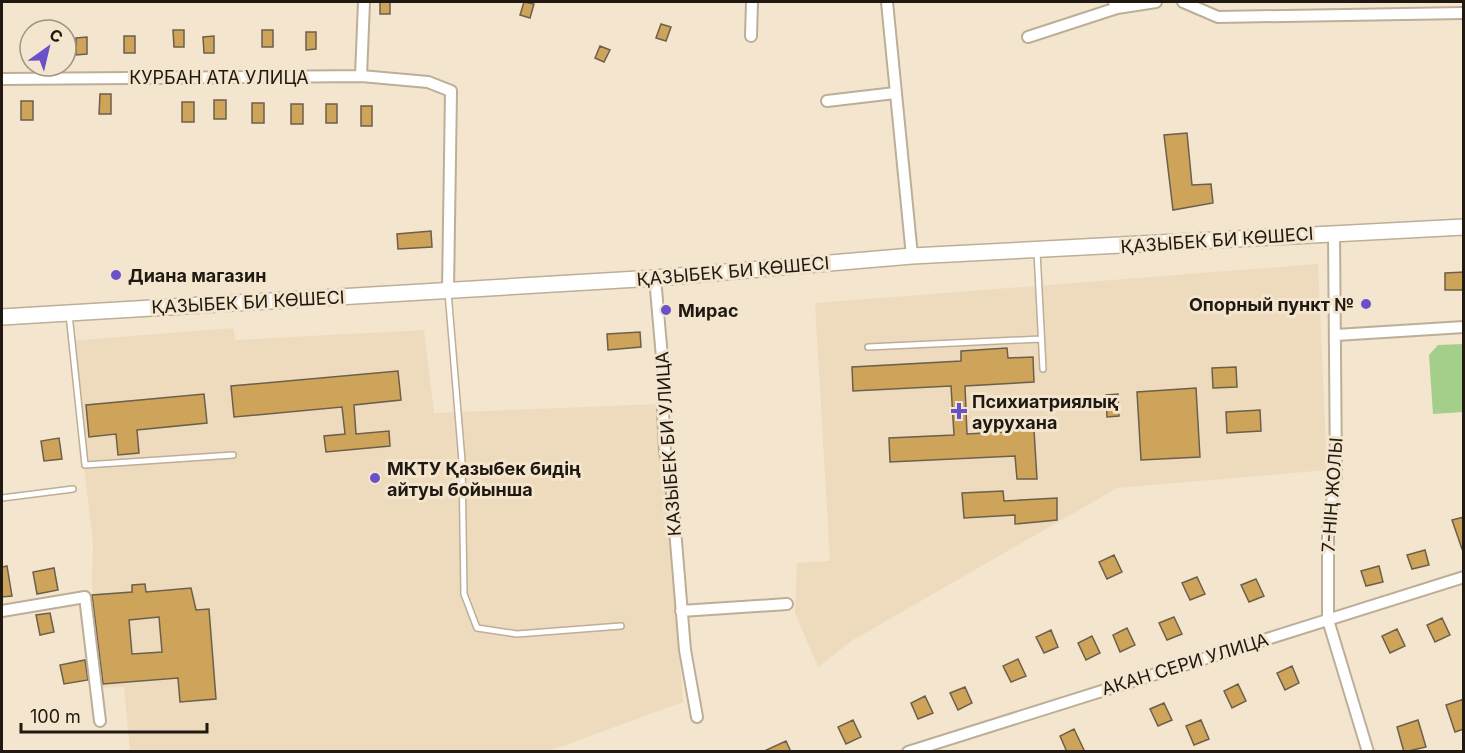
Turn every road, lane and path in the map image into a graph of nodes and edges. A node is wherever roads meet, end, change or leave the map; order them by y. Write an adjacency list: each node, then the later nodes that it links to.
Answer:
1 (364, 2): 10 (street)
2 (752, 2): 8 (street)
3 (887, 2): 12 (street)
4 (1156, 2): 6 (street)
5 (1184, 2): 7 (street)
6 (1116, 5): 9 (street)
7 (1464, 13)
8 (751, 36)
9 (1028, 37)
10 (361, 76): 11 (street, КУРБАН АТА УЛИЦА); 19 (street)
11 (2, 79)
12 (895, 93): 13 (street); 17 (street)
13 (827, 101)
14 (1464, 226): 15 (main road, ҚАЗЫБЕК БИ КӨШЕСІ)
15 (1334, 232): 16 (main road, ҚАЗЫБЕК БИ КӨШЕСІ); 23 (street, 7-НІҢ ЖОЛЫ)
16 (1037, 251): 17 (main road, ҚАЗЫБЕК БИ КӨШЕСІ); 24 (lane)
17 (912, 256): 18 (main road, ҚАЗЫБЕК БИ КӨШЕСІ)
18 (655, 278): 19 (main road, ҚАЗЫБЕК БИ КӨШЕСІ); 33 (street, КАЗЫБЕК БИ УЛИЦА)
19 (448, 291): 20 (main road, ҚАЗЫБЕК БИ КӨШЕСІ); 35 (lane)
20 (69, 312): 21 (main road, ҚАЗЫБЕК БИ КӨШЕСІ); 27 (lane)
21 (2, 317)
22 (1464, 327): 23 (street)
23 (1336, 335): 34 (street, 7-НІҢ ЖОЛЫ)
24 (1041, 339): 25 (lane); 26 (lane)
25 (868, 347)
26 (1043, 369)
27 (233, 455)
28 (74, 489): 29 (lane)
29 (2, 498)
30 (1464, 577): 34 (street, АКАН СЕРИ УЛИЦА)
31 (787, 604): 33 (street)
32 (2, 611): 37 (street)
33 (681, 611): 36 (street, КАЗЫБЕК БИ УЛИЦА)
34 (1328, 620): 38 (street, АКАН СЕРИ УЛИЦА); 39 (street, 7-НІҢ ЖОЛЫ)
35 (621, 626)
36 (697, 717)
37 (100, 722)
38 (908, 752)
39 (1368, 752)

